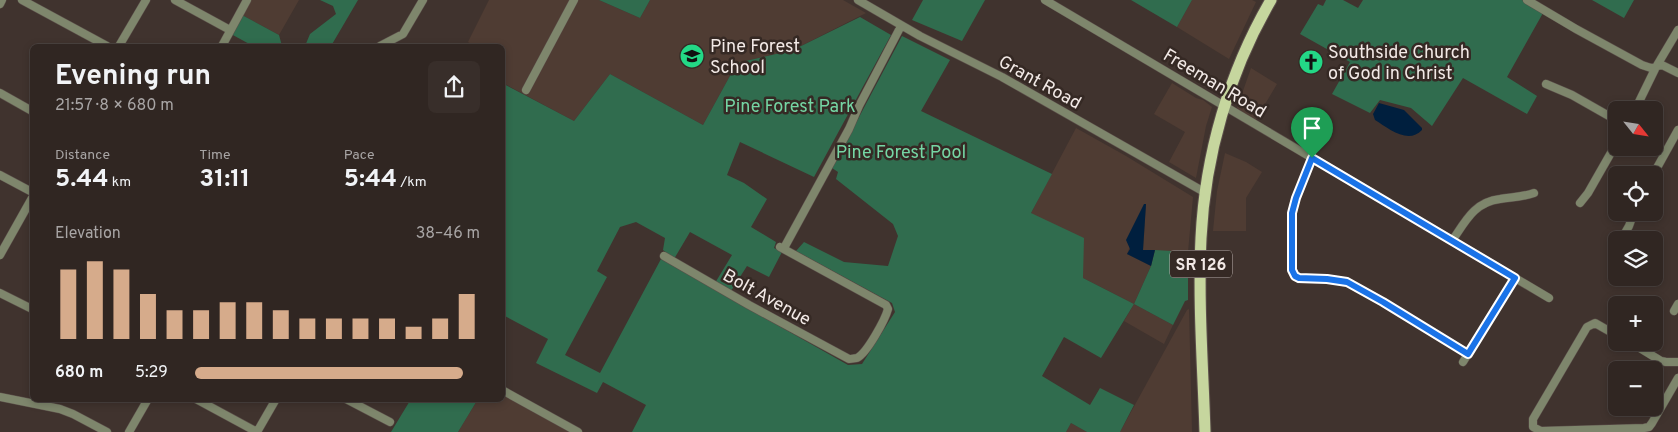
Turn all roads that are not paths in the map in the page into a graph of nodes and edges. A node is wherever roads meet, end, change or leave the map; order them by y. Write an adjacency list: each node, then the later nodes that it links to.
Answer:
1 (2, 0): 12 (street)
2 (22, 0): 16 (street)
3 (146, 0): 17 (street)
4 (175, 0): 14 (street)
5 (247, 0): 14 (street)
6 (424, 0): 19 (street)
7 (574, 0): 23 (street)
8 (858, 0): 13 (street, Grant Road)
9 (1045, 0): 26 (street, Freeman Road)
10 (1271, 0): 26 (main road, SR 126)
11 (1527, 0): 20 (street)
12 (0, 4)
13 (901, 26): 35 (street, Grant Road); 41 (street, Bolt Avenue)
14 (230, 30): 18 (street)
15 (1678, 30): 20 (street)
16 (102, 44)
17 (120, 44)
18 (223, 44)
19 (384, 44)
20 (1656, 67): 21 (street); 25 (street)
21 (1678, 73)
22 (1546, 84): 28 (street)
23 (526, 90)
24 (0, 93): 27 (street)
25 (1639, 101)
26 (1224, 106): 31 (street, Freeman Road); 35 (main road, SR 126)
27 (30, 110)
28 (1608, 115)
29 (1678, 130): 32 (street)
30 (1609, 156): 38 (street)
31 (1312, 158): 39 (street, Freeman Road); 48 (street)
32 (1658, 166)
33 (0, 175): 34 (street)
34 (30, 191)
35 (1206, 193): 63 (main road, SR 126)
36 (1534, 193): 39 (street)
37 (30, 202): 40 (street)
38 (1580, 202)
39 (1452, 242): 42 (street, Freeman Road)
40 (0, 255)
41 (664, 256)
42 (1515, 278): 44 (street, Freeman Road); 48 (street)
43 (0, 293): 45 (street)
44 (1549, 298)
45 (30, 308)
46 (1608, 330): 51 (street)
47 (1646, 351): 50 (street)
48 (1468, 354): 49 (street)
49 (1463, 362)
50 (1678, 362)
51 (1678, 378)
52 (505, 392): 62 (street)
53 (0, 397): 59 (street)
54 (146, 402): 60 (street)
55 (202, 402): 61 (street)
56 (274, 402): 61 (street)
57 (352, 402): 58 (street)
58 (390, 422)
59 (107, 432)
60 (129, 432)
61 (257, 432)
62 (578, 432)
63 (1204, 432)

